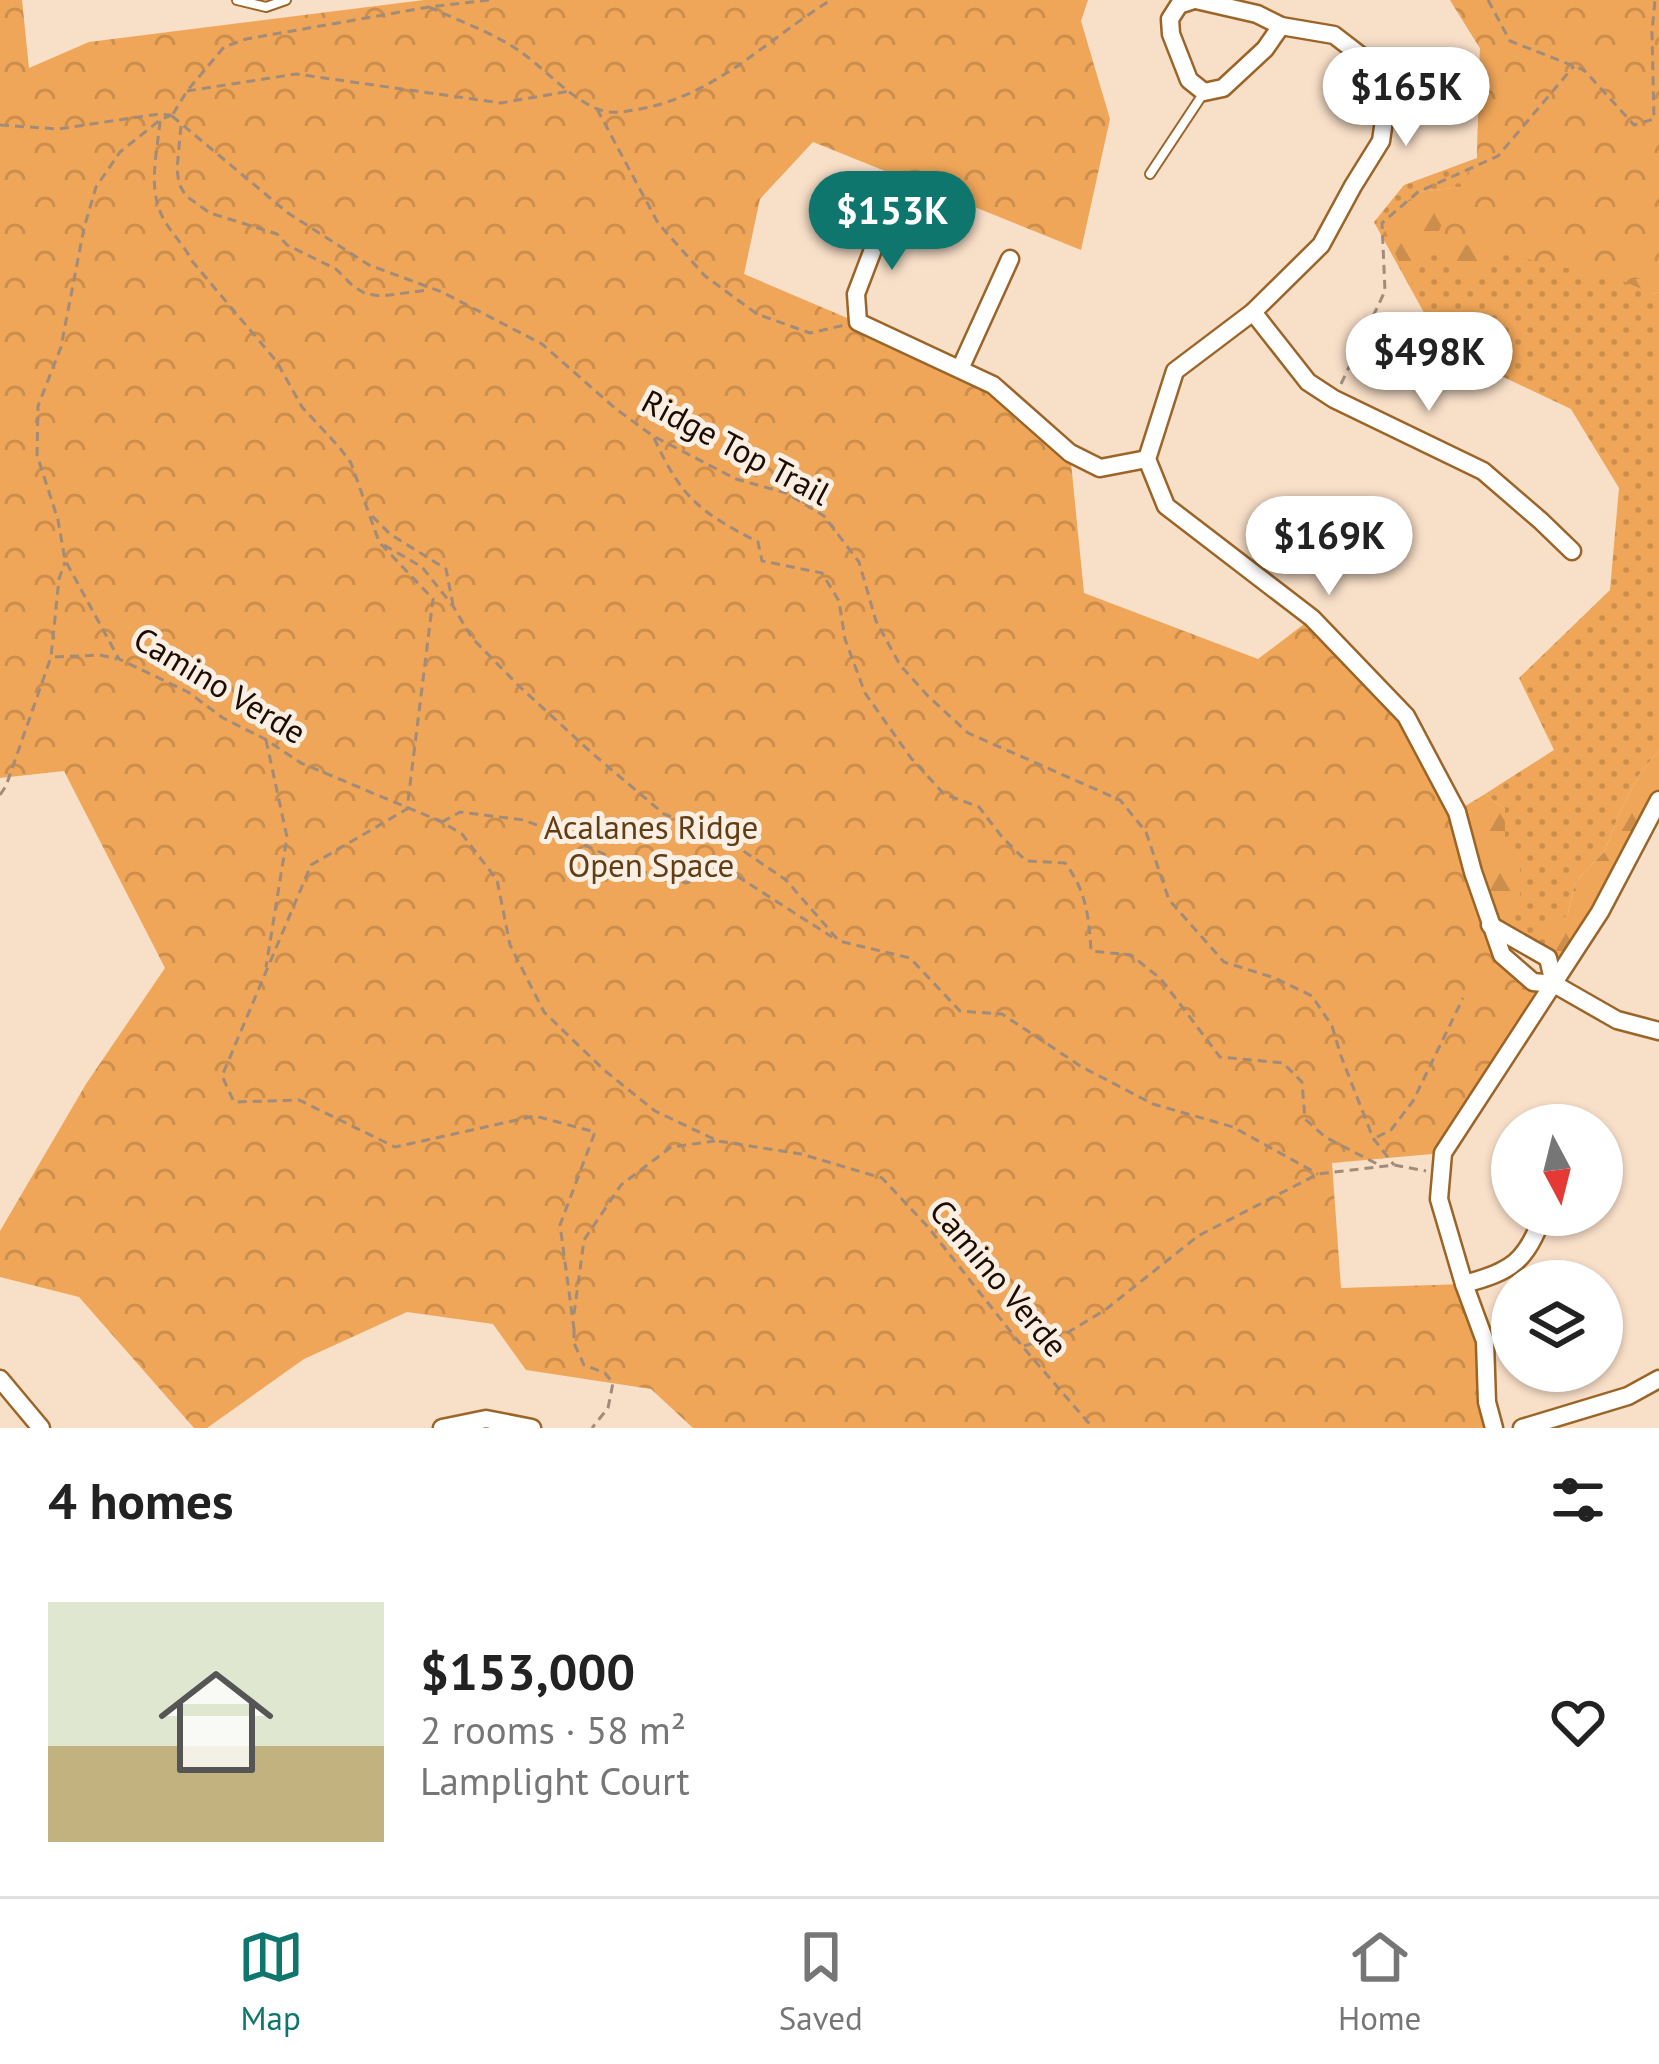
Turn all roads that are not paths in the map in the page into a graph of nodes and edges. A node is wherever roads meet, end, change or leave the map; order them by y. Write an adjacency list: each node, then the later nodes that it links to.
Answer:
1 (237, 0): 2 (lane)
2 (286, 0)
3 (1195, 0): 4 (street); 5 (street)
4 (1281, 26): 5 (street); 9 (street)
5 (1204, 92): 6 (lane)
6 (1150, 174)
7 (886, 218): 10 (street)
8 (1010, 260): 10 (street)
9 (1253, 312): 11 (street); 12 (street)
10 (960, 370): 11 (street)
11 (1147, 459): 14 (street)
12 (1572, 551)
13 (1659, 800): 14 (street)
14 (1554, 984): 15 (street); 17 (street)
15 (1659, 1031)
16 (1534, 1236): 17 (street)
17 (1464, 1284): 23 (street)
18 (0, 1379): 20 (street)
19 (1659, 1379): 24 (street)
20 (41, 1428)
21 (442, 1428): 22 (street)
22 (532, 1428)
23 (1494, 1428)
24 (1522, 1428)

